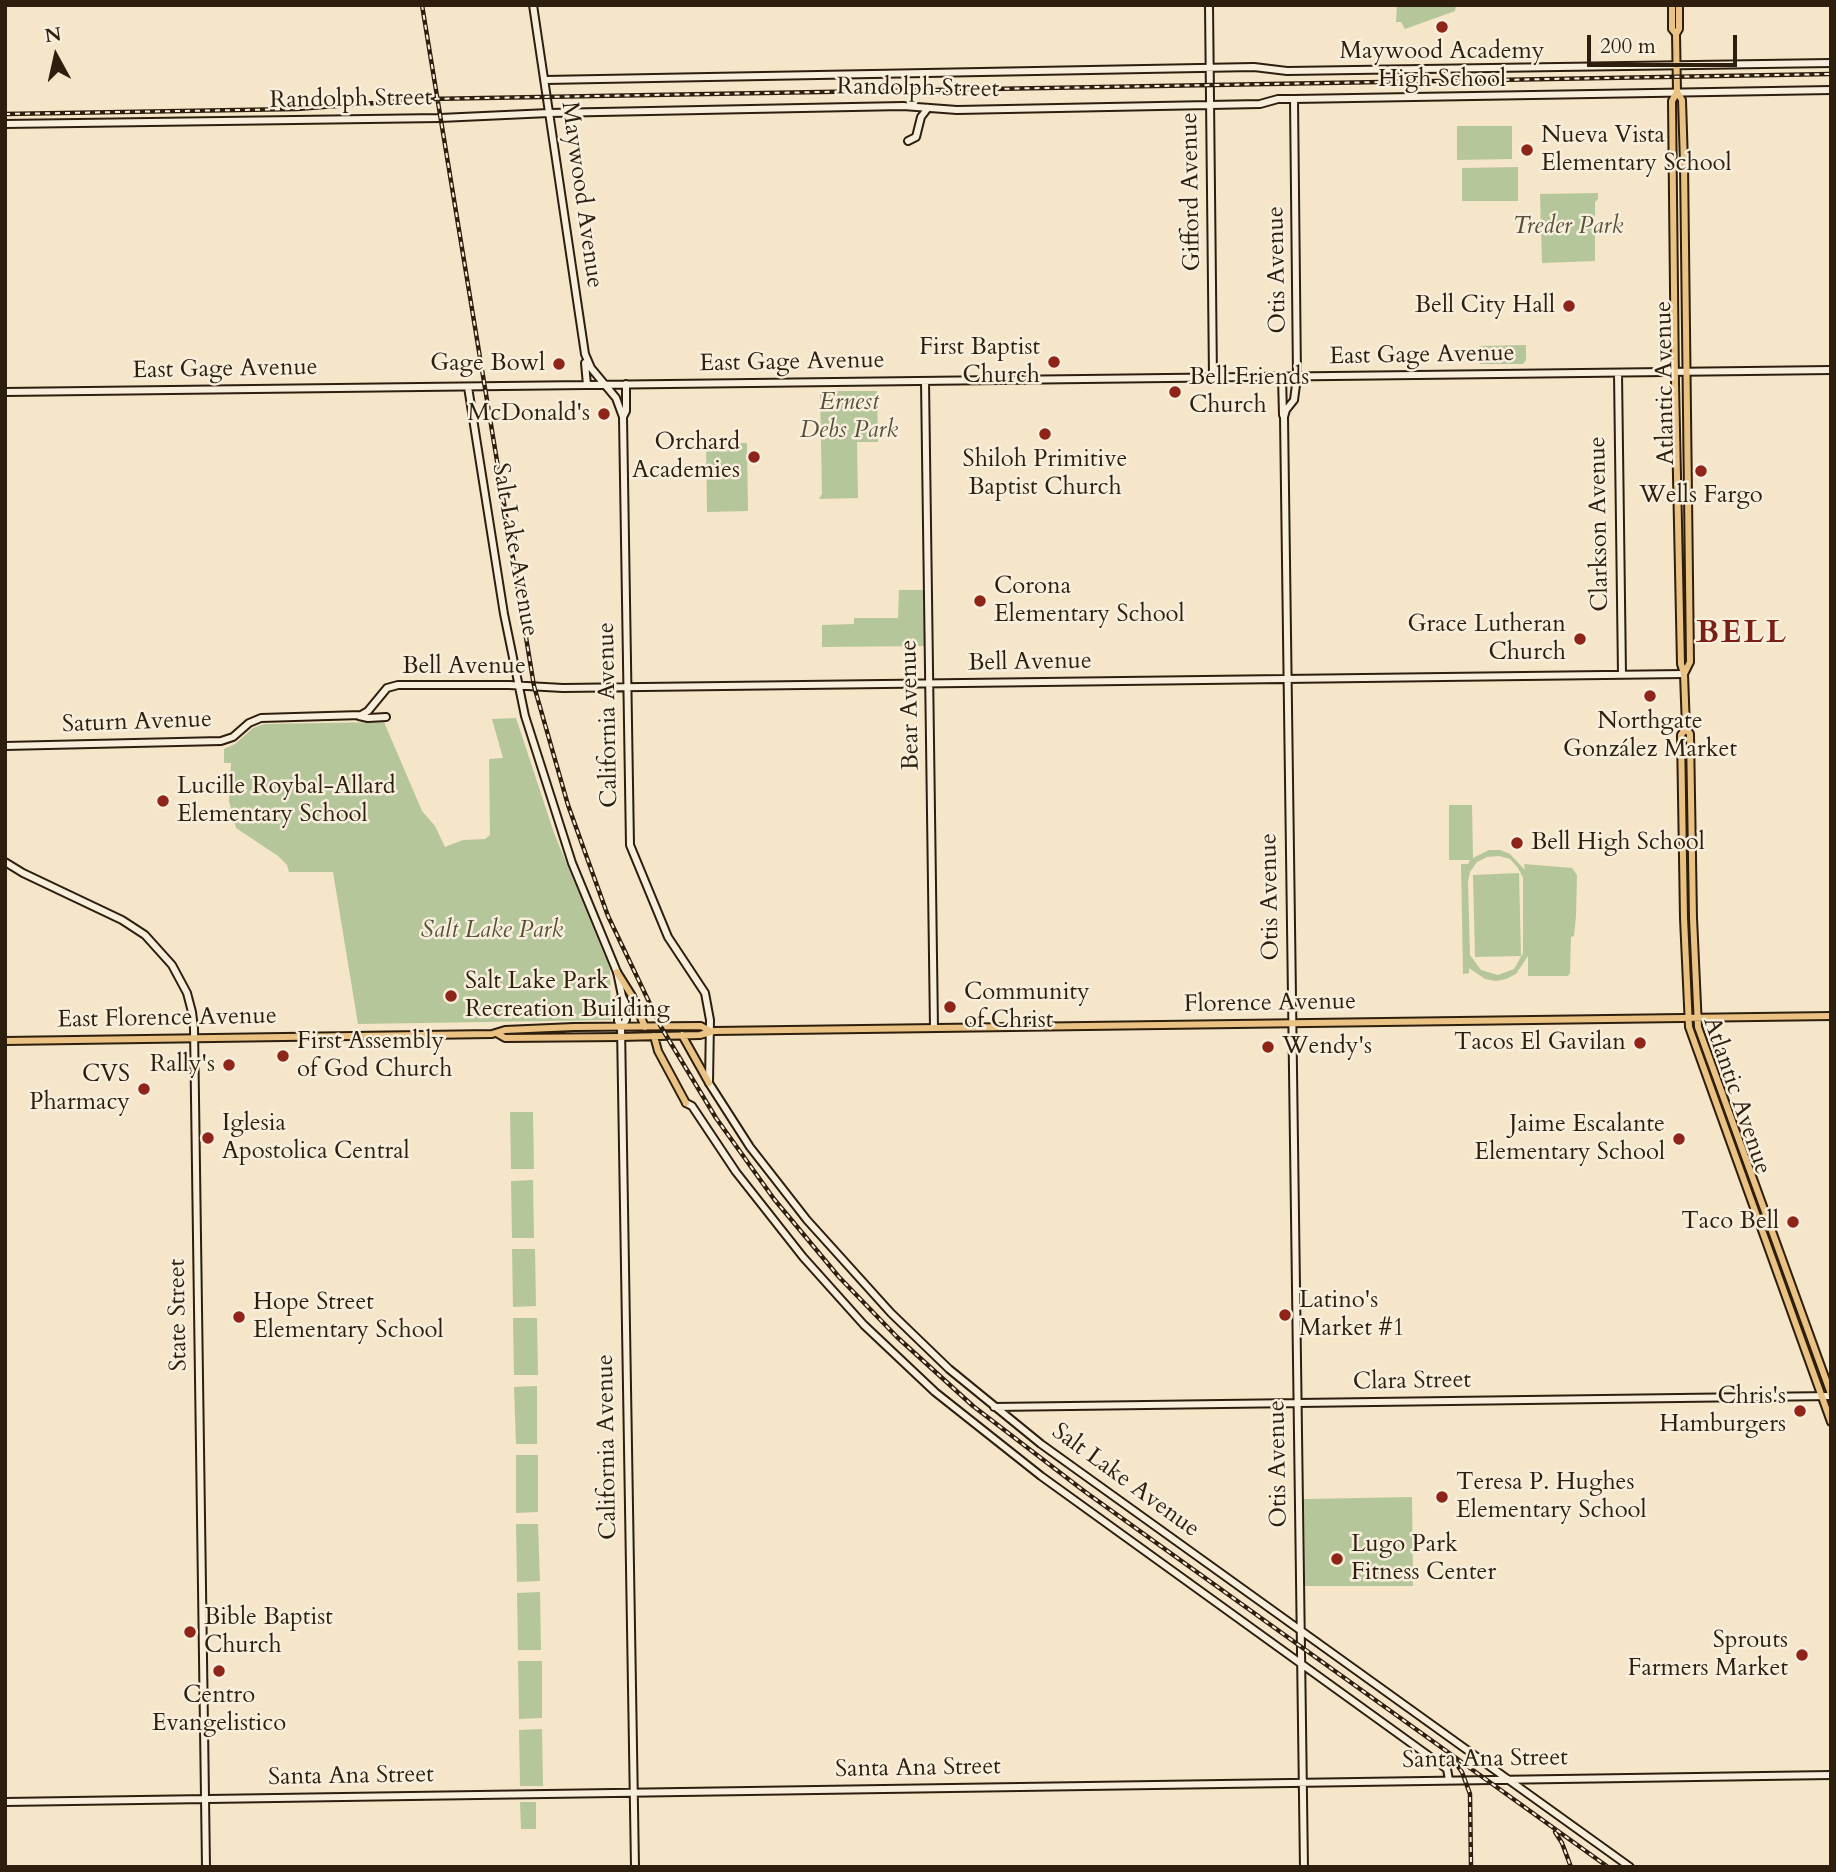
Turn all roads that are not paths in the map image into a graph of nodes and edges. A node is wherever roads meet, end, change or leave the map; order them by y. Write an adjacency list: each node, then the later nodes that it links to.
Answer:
1 (533, 5): 9 (street, Maywood Avenue)
2 (1209, 5): 8 (street, Gifford Avenue)
3 (1672, 5): 5 (main road)
4 (1679, 5): 5 (main road)
5 (1676, 34): 7 (main road, Atlantic Avenue)
6 (1831, 63): 7 (street, Randolph Street)
7 (1677, 66): 8 (street, Randolph Street); 11 (main road, Atlantic Avenue)
8 (1210, 68): 9 (street, Randolph Street); 13 (street, Gifford Avenue)
9 (545, 80): 15 (street, Maywood Avenue)
10 (1831, 90): 11 (street, Randolph Street)
11 (1677, 92): 12 (street, Randolph Street); 20 (main road, Atlantic Avenue); 21 (main road, Atlantic Avenue)
12 (1294, 99): 13 (street, Randolph Street); 24 (street, Otis Avenue)
13 (1210, 106): 14 (street, Randolph Street); 25 (street, Gifford Avenue)
14 (928, 108): 15 (street, Randolph Street); 17 (street)
15 (549, 113): 16 (street, Randolph Street); 18 (street, Maywood Avenue)
16 (5, 124)
17 (908, 141)
18 (585, 354): 28 (street); 29 (street, Maywood Avenue)
19 (1831, 370): 21 (street, East Gage Avenue)
20 (1675, 372): 21 (street, East Gage Avenue); 22 (street, East Gage Avenue); 34 (main road, Atlantic Avenue)
21 (1685, 372): 35 (main road, Atlantic Avenue)
22 (1618, 373): 24 (street, East Gage Avenue); 37 (street, Clarkson Avenue)
23 (1282, 377): 24 (street, East Gage Avenue); 25 (street, East Gage Avenue); 33 (street)
24 (1297, 377): 33 (street, Otis Avenue)
25 (1213, 378): 26 (street, East Gage Avenue)
26 (925, 381): 27 (street, East Gage Avenue); 39 (street, Bear Avenue)
27 (626, 384): 29 (street, East Gage Avenue); 32 (street)
28 (587, 385): 29 (street, East Gage Avenue); 30 (street, East Gage Avenue)
29 (605, 385): 32 (street, California Avenue)
30 (468, 387): 31 (street, East Gage Avenue); 40 (street, Salt Lake Avenue)
31 (5, 392)
32 (623, 417): 41 (street, California Avenue)
33 (1284, 417): 38 (street, Otis Avenue)
34 (1679, 520): 35 (main road); 36 (main road, Atlantic Avenue)
35 (1688, 541): 36 (main road, Atlantic Avenue)
36 (1685, 674): 37 (street, Bell Avenue); 44 (main road, Atlantic Avenue)
37 (1622, 675): 38 (street, Bell Avenue)
38 (1288, 679): 39 (street, Bell Avenue); 51 (street, Otis Avenue)
39 (929, 683): 41 (street, Bell Avenue); 54 (street, Bear Avenue)
40 (518, 685): 41 (street, Bell Avenue); 42 (street, Bell Avenue); 47 (street, Salt Lake Avenue)
41 (627, 687): 55 (street, California Avenue)
42 (357, 716): 43 (street, Saturn Avenue); 45 (street, Saturn Avenue)
43 (386, 717)
44 (1686, 728): 49 (main road, Atlantic Avenue); 50 (main road, Atlantic Avenue)
45 (5, 746)
46 (5, 862): 60 (street, State Street)
47 (617, 972): 52 (street, Salt Lake Avenue); 53 (main road)
48 (1831, 1016): 50 (main road, Florence Avenue)
49 (1688, 1018): 50 (main road, Florence Avenue); 51 (main road, Florence Avenue); 65 (main road, Atlantic Avenue)
50 (1697, 1018): 64 (main road, Atlantic Avenue)
51 (1292, 1023): 54 (main road, Florence Avenue); 66 (street, Otis Avenue)
52 (621, 1027): 53 (main road, East Florence Avenue); 56 (main road, East Florence Avenue); 59 (street, California Avenue)
53 (645, 1027): 55 (main road, East Florence Avenue)
54 (934, 1028): 55 (main road, Florence Avenue)
55 (710, 1031): 57 (main road, East Florence Avenue); 62 (street)
56 (498, 1034): 59 (main road, East Florence Avenue); 60 (main road, East Florence Avenue)
57 (682, 1035): 58 (main road, East Florence Avenue); 62 (main road)
58 (654, 1036): 59 (main road, East Florence Avenue); 63 (main road)
59 (621, 1037): 75 (street, California Avenue)
60 (194, 1038): 61 (main road, East Florence Avenue); 76 (street, State Street)
61 (5, 1041)
62 (709, 1083): 67 (street, Salt Lake Avenue)
63 (686, 1103): 70 (street, Salt Lake Avenue)
64 (1831, 1395): 65 (street, Clara Street)
65 (1822, 1396): 66 (street, Clara Street); 68 (main road, Atlantic Avenue)
66 (1297, 1403): 67 (street, Clara Street); 69 (street, Otis Avenue)
67 (994, 1407): 69 (street, Salt Lake Avenue)
68 (1831, 1422)
69 (1300, 1630): 70 (street, Otis Avenue); 72 (street, Salt Lake Avenue)
70 (1301, 1663): 73 (street, Salt Lake Avenue); 74 (street, Otis Avenue)
71 (1831, 1775): 72 (street, Santa Ana Street)
72 (1507, 1779): 73 (street, Santa Ana Street); 81 (street, Salt Lake Avenue)
73 (1449, 1780): 74 (street, Santa Ana Street)
74 (1302, 1782): 75 (street, Santa Ana Street); 80 (street, Otis Avenue)
75 (633, 1792): 76 (street, Santa Ana Street); 79 (street, California Avenue)
76 (205, 1798): 77 (street, Santa Ana Street); 78 (street, State Street)
77 (5, 1802)
78 (206, 1867)
79 (635, 1867)
80 (1304, 1867)
81 (1630, 1867)

